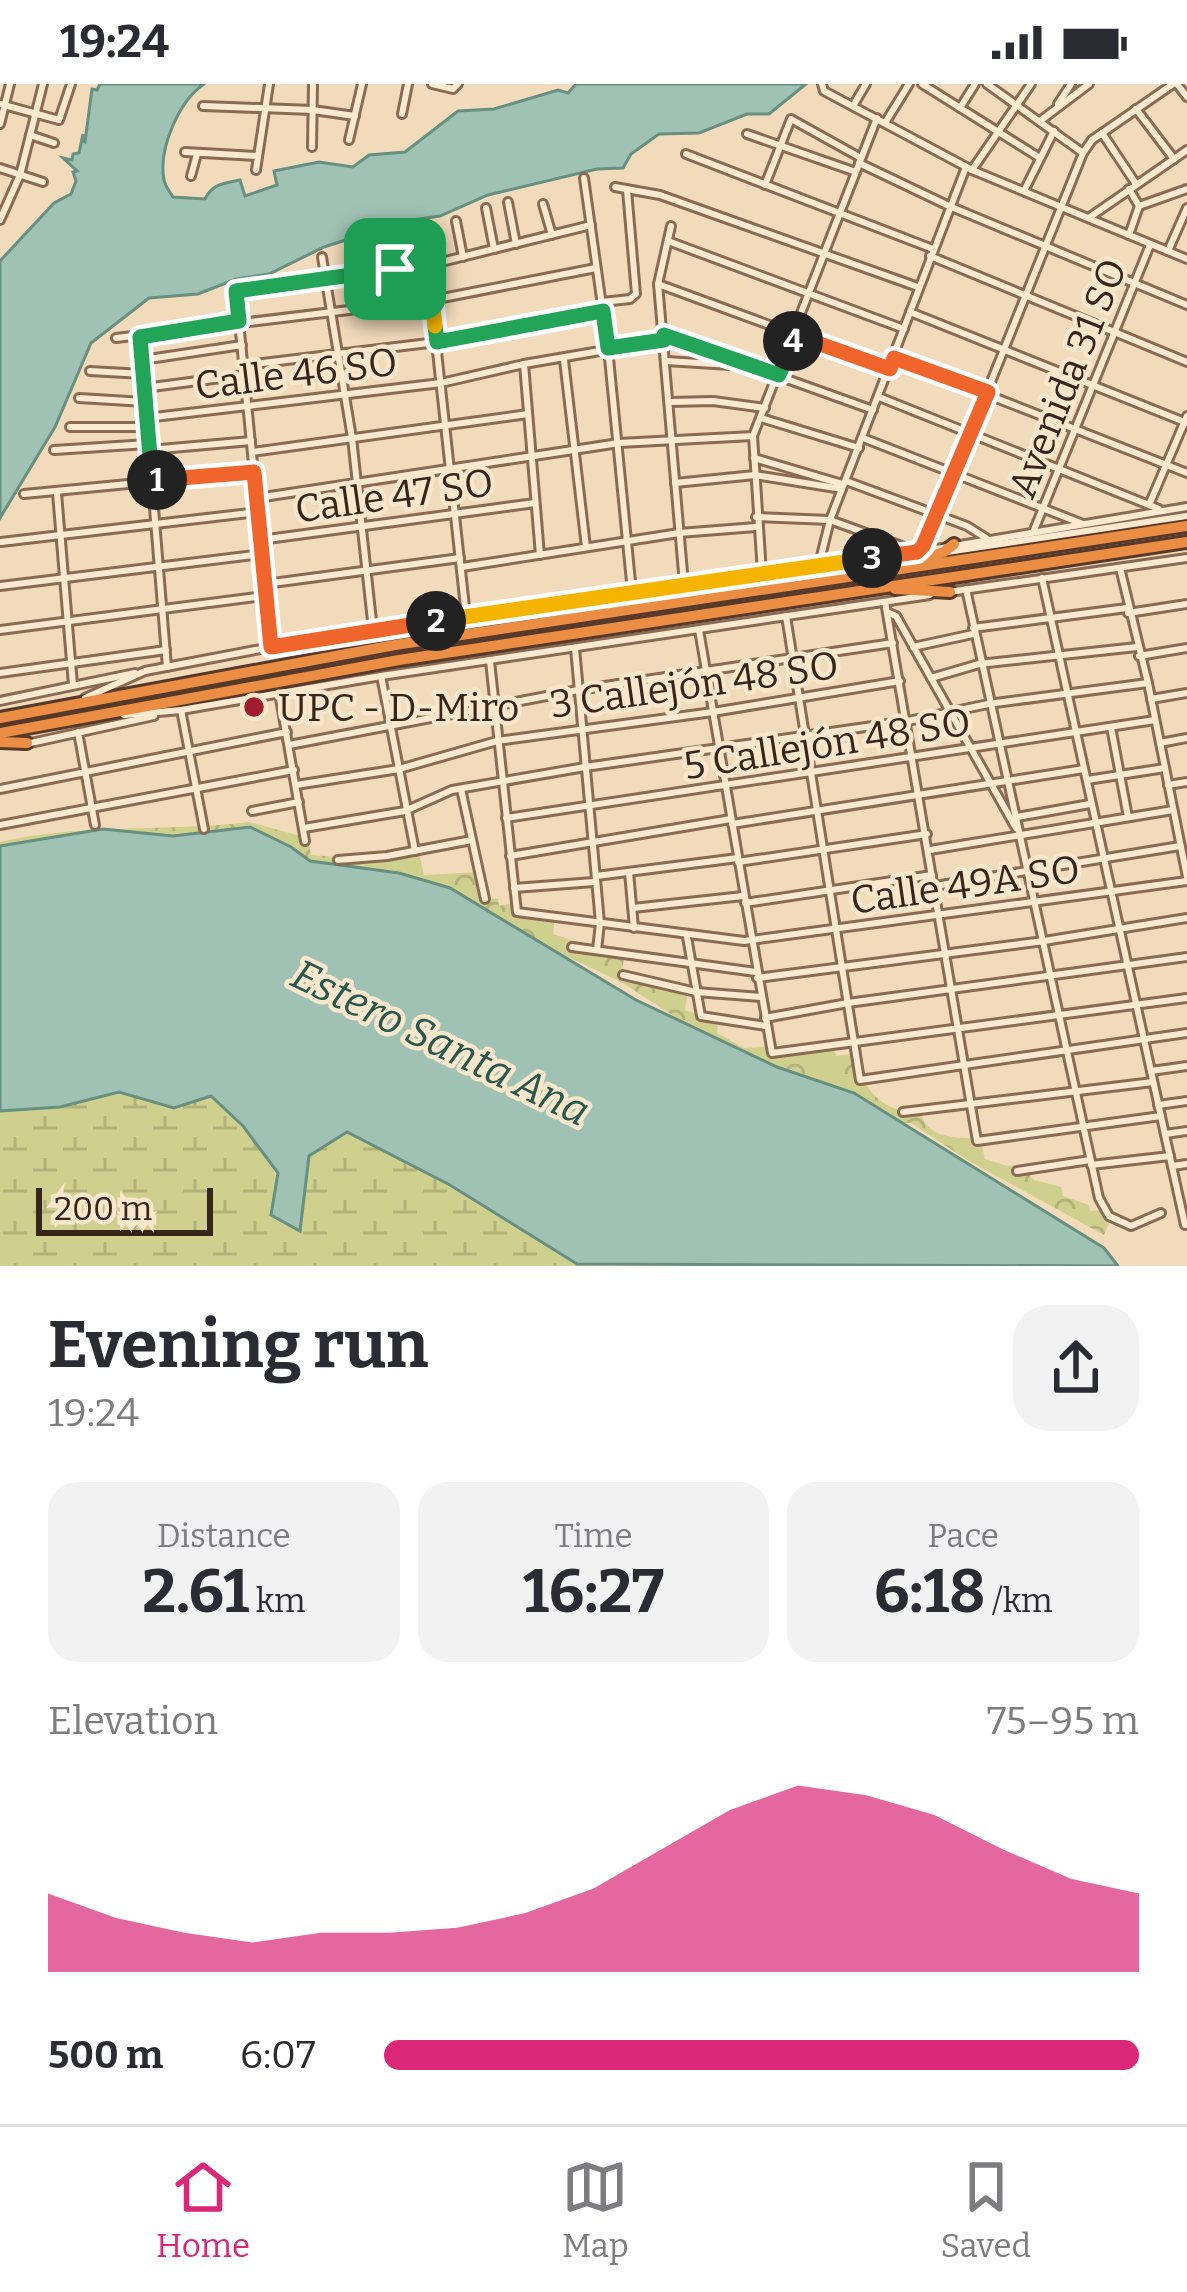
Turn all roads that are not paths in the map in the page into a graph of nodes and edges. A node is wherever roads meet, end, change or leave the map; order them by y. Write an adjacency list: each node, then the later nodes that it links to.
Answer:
1 (10, 84): 21 (street)
2 (44, 84): 30 (street)
3 (71, 84): 30 (street)
4 (269, 84): 25 (street)
5 (313, 84): 29 (street)
6 (362, 84): 32 (street)
7 (408, 84): 31 (street)
8 (432, 84): 18 (street)
9 (866, 84): 24 (street)
10 (910, 84): 33 (street)
11 (922, 84): 27 (street)
12 (975, 84): 27 (street)
13 (987, 84): 22 (street)
14 (1031, 84): 22 (street)
15 (1071, 84): 26 (street)
16 (1089, 84): 26 (street)
17 (1175, 84): 20 (street); 28 (street)
18 (455, 86)
19 (823, 87): 24 (street)
20 (1187, 97)
21 (3, 104): 30 (street); 35 (street)
22 (1017, 104): 34 (street); 37 (street)
23 (203, 106): 25 (street)
24 (853, 106): 33 (street)
25 (265, 107): 29 (street); 50 (street)
26 (1056, 107): 34 (street)
27 (960, 109): 37 (street)
28 (1136, 109): 38 (street); 52 (street)
29 (313, 110): 32 (street); 44 (street)
30 (36, 114): 40 (street)
31 (403, 114)
32 (355, 116): 41 (street)
33 (881, 120): 53 (street); 55 (street)
34 (1040, 121): 36 (street)
35 (0, 124)
36 (1054, 130): 47 (street); 51 (street)
37 (996, 133): 51 (street); 55 (street)
38 (1102, 133): 47 (street); 64 (street)
39 (747, 134): 43 (street)
40 (30, 135): 42 (street); 58 (street)
41 (349, 140)
42 (53, 142)
43 (780, 145): 53 (street); 57 (street); 62 (street)
44 (312, 147)
45 (1187, 150): 52 (street)
46 (185, 152): 48 (street)
47 (1083, 153): 71 (street)
48 (197, 154): 50 (street); 59 (street)
49 (686, 154): 62 (street)
50 (258, 156): 56 (street)
51 (1040, 158): 67 (street)
52 (1174, 159): 64 (street)
53 (860, 160): 57 (street); 70 (street)
54 (0, 169): 58 (street)
55 (969, 169): 67 (street); 70 (street)
56 (256, 170)
57 (856, 172): 75 (street)
58 (20, 175): 61 (street); 77 (street)
59 (190, 176)
60 (584, 178): 80 (street)
61 (43, 182)
62 (766, 185): 75 (street)
63 (615, 187): 65 (street)
64 (1133, 187): 72 (street); 76 (street)
65 (627, 189): 92 (street); 109 (street)
66 (1187, 189): 72 (street)
67 (1024, 190): 71 (street)
68 (508, 202): 86 (street)
69 (543, 204): 82 (street)
70 (950, 206): 88 (street); 91 (street)
71 (1064, 206): 76 (street); 88 (street)
72 (1139, 206): 83 (street)
73 (486, 208): 89 (street)
74 (1187, 208): 90 (street)
75 (839, 213): 91 (street); 92 (street)
76 (1090, 217): 83 (street)
77 (0, 220)
78 (456, 221): 95 (street)
79 (423, 224): 97 (street)
80 (591, 225): 82 (street); 98 (street)
81 (671, 226): 85 (street)
82 (552, 235): 86 (street)
83 (1129, 236): 87 (street)
84 (374, 239): 100 (street)
85 (668, 241): 102 (street); 105 (street)
86 (516, 244): 89 (street)
87 (1150, 244): 90 (street); 103 (street, Avenida 31 SO)
88 (1047, 247): 103 (street); 106 (street)
89 (494, 249): 95 (street)
90 (1168, 251): 96 (street)
91 (932, 252): 104 (street); 106 (street)
92 (826, 254): 104 (street); 105 (street)
93 (394, 255): 99 (street)
94 (322, 256): 101 (street)
95 (463, 257): 97 (street)
96 (1187, 259)
97 (429, 266): 99 (street); 107 (street)
98 (596, 268): 107 (street); 109 (street)
99 (395, 269): 100 (street)
100 (378, 272): 101 (street)
101 (325, 278): 110 (street); 112 (street)
102 (658, 284): 115 (street); 118 (street)
103 (1136, 284): 108 (street); 114 (street, Avenida 31 SO)
104 (917, 287): 111 (street)
105 (811, 293): 113 (street); 115 (street)
106 (1027, 296): 114 (street); 122 (street)
107 (432, 300): 110 (street); 119 (street)
108 (1187, 305)
109 (602, 307): 119 (street); 121 (street)
110 (330, 311): 112 (street); 123 (street)
111 (910, 312): 113 (street); 122 (street)
112 (239, 321): 116 (street); 120 (street)
113 (904, 329): 125 (street)
114 (1115, 333): 128 (street); 137 (street, Avenida 31 SO)
115 (795, 335): 131 (street); 135 (street)
116 (140, 337): 117 (street); 126 (street)
117 (116, 338)
118 (664, 338): 121 (street, Calle 46 SO); 127 (street); 130 (street)
119 (437, 342): 123 (street); 136 (street)
120 (242, 345): 126 (street); 132 (street)
121 (608, 348): 124 (street, Calle 46 SO); 161 (street)
122 (1005, 350): 137 (street); 139 (street)
123 (338, 352): 132 (street); 140 (street)
124 (564, 358): 129 (street, Calle 46 SO); 165 (street)
125 (894, 358): 131 (street); 139 (street)
126 (142, 360): 134 (street)
127 (666, 361): 130 (street); 143 (street)
128 (1187, 362)
129 (524, 364): 136 (street, Calle 46 SO); 148 (street)
130 (752, 366): 135 (street)
131 (890, 369): 141 (street)
132 (244, 370): 138 (street); 145 (street)
133 (90, 371): 134 (street)
134 (143, 374): 138 (street)
135 (779, 375): 146 (street); 147 (street)
136 (441, 383): 140 (street, Calle 46 SO); 152 (street)
137 (1094, 386): 150 (street); 154 (street, Avenida 31 SO)
138 (144, 388): 144 (street)
139 (988, 392): 154 (street); 155 (street)
140 (345, 395): 145 (street, Calle 46 SO); 157 (street)
141 (879, 397): 147 (street); 155 (street)
142 (79, 398): 144 (street)
143 (670, 401): 146 (street); 158 (street)
144 (145, 402): 151 (street)
145 (248, 407): 151 (street, Calle 46 SO); 160 (street)
146 (765, 408): 149 (street)
147 (873, 410): 159 (street)
148 (528, 413): 152 (street); 167 (street)
149 (761, 418): 156 (street); 163 (street)
150 (1186, 420): 169 (street)
151 (147, 423): 153 (street, Calle 46 SO); 162 (street)
152 (446, 424): 157 (street); 170 (street)
153 (70, 427)
154 (1076, 428): 169 (street); 171 (street, Avenida 31 SO)
155 (971, 434): 171 (street); 175 (street)
156 (753, 436): 158 (street); 168 (street)
157 (352, 438): 166 (street); 177 (street)
158 (673, 438): 161 (street); 178 (street)
159 (862, 438): 163 (street); 175 (street)
160 (251, 441): 162 (street); 166 (street)
161 (619, 443): 165 (street); 202 (street)
162 (148, 447): 164 (street); 176 (street)
163 (859, 448): 179 (street)
164 (54, 449)
165 (574, 449): 167 (street); 205 (street)
166 (252, 452): 172 (street)
167 (530, 458): 170 (street); 183 (street)
168 (754, 458): 174 (street); 179 (street)
169 (1164, 464): 173 (street); 184 (street)
170 (451, 468): 177 (street); 189 (street)
171 (1059, 469): 184 (street); 185 (street, Avenida 31 SO)
172 (254, 472): 176 (street); 182 (street)
173 (1187, 473)
174 (755, 475): 178 (street); 179 (street); 192 (street)
175 (954, 475): 185 (street); 190 (street)
176 (152, 480): 180 (street); 193 (street)
177 (356, 481): 182 (street); 195 (street)
178 (675, 483): 198 (street)
179 (844, 485): 190 (street); 191 (street)
180 (57, 493): 181 (street); 199 (street)
181 (24, 494)
182 (256, 498): 187 (street)
183 (535, 503): 189 (street, Calle 47 SO); 209 (street)
184 (1149, 505): 186 (street)
185 (1043, 509): 194 (street); 197 (street, Avenida 31 SO)
186 (1161, 510): 188 (street); 194 (street)
187 (258, 512): 193 (street); 201 (street)
188 (1187, 512): 206 (street)
189 (456, 514): 195 (street, Calle 47 SO); 211 (street)
190 (938, 516): 200 (street); 207 (street)
191 (830, 520): 192 (street); 207 (street); 212 (street)
192 (756, 522): 198 (street); 216 (street)
193 (155, 524): 199 (street); 213 (street)
194 (1083, 524): 197 (street)
195 (362, 526): 201 (street, Calle 47 SO); 215 (street)
196 (1187, 526): 217 (highway)
197 (1034, 531): 200 (street)
198 (679, 533): 202 (street); 221 (street)
199 (61, 536): 203 (street); 218 (street)
200 (986, 538): 206 (street)
201 (260, 540): 208 (street)
202 (626, 541): 205 (street); 225 (street)
203 (1, 542)
204 (1187, 542): 223 (highway)
205 (586, 547): 209 (street)
206 (949, 548): 207 (street); 217 (highway)
207 (917, 552): 212 (street)
208 (262, 554): 213 (street, Calle 47 SO); 220 (street)
209 (540, 555): 211 (street)
210 (1187, 558): 214 (street)
211 (461, 563): 215 (street); 233 (street)
212 (818, 564): 216 (street)
213 (159, 567): 218 (street, Calle 47 SO); 230 (street)
214 (1120, 568): 219 (street); 231 (street)
215 (366, 570): 220 (street); 239 (street)
216 (762, 573): 221 (street)
217 (887, 574): 242 (highway)
218 (64, 578): 222 (street, Calle 47 SO); 236 (street)
219 (1042, 578): 224 (street); 235 (street)
220 (265, 584): 227 (street)
221 (684, 584): 225 (street)
222 (0, 586)
223 (862, 589): 226 (highway); 251 (highway)
224 (966, 590): 226 (street); 240 (street)
225 (632, 592): 233 (street)
226 (950, 592): 228 (street)
227 (266, 596): 230 (street); 243 (street)
228 (885, 602): 232 (street); 234 (street)
229 (1187, 604): 231 (street)
230 (162, 609): 236 (street); 247 (street)
231 (1128, 610): 235 (street); 248 (street)
232 (887, 612): 241 (street); 244 (street)
233 (466, 616): 239 (street)
234 (786, 616): 237 (street); 250 (street)
235 (1051, 618): 240 (street); 249 (street)
236 (68, 622): 238 (street); 253 (street)
237 (699, 629): 245 (street); 257 (street)
238 (0, 630)
239 (373, 630): 243 (street)
240 (973, 631): 244 (street); 254 (street)
241 (893, 644): 250 (street); 261 (street)
242 (395, 645): 251 (highway); 271 (highway)
243 (271, 647): 255 (street)
244 (913, 647): 260 (street)
245 (574, 648): 252 (street); 264 (street)
246 (1187, 648): 248 (street)
247 (166, 650): 253 (street); 255 (street)
248 (1138, 652): 249 (street); 262 (street)
249 (1059, 656): 254 (street); 266 (street)
250 (790, 658): 257 (street); 268 (street)
251 (398, 661): 278 (highway)
252 (490, 661): 259 (street); 273 (street)
253 (71, 664): 258 (street); 263 (street)
254 (979, 664): 260 (street); 272 (street)
255 (167, 667): 256 (street)
256 (145, 671): 263 (street); 271 (street)
257 (706, 672): 264 (street); 275 (street)
258 (0, 673)
259 (381, 676): 265 (street); 281 (street)
260 (931, 678): 276 (street)
261 (899, 681): 268 (street, 3 Callejón 48 SO); 280 (street)
262 (1148, 683): 266 (street); 269 (street)
263 (73, 685): 270 (street)
264 (578, 690): 273 (street); 283 (street)
265 (280, 693): 274 (street); 285 (street)
266 (1067, 693): 272 (street); 286 (street)
267 (1187, 693): 269 (street)
268 (799, 698): 275 (street, 3 Callejón 48 SO); 287 (street)
269 (1151, 699): 279 (street)
270 (0, 700)
271 (76, 702): 277 (highway)
272 (988, 704): 276 (street); 293 (street)
273 (495, 706): 281 (street); 289 (street)
274 (181, 710): 278 (street); 284 (street); 297 (street)
275 (713, 712): 283 (street, 3 Callejón 48 SO); 295 (street)
276 (950, 713): 280 (street); 296 (street)
277 (0, 718)
278 (79, 718): 290 (highway)
279 (1155, 720): 282 (street, 5 Callejón 48 SO); 292 (street)
280 (908, 721): 287 (street); 298 (street)
281 (391, 726): 294 (street); 302 (street)
282 (1111, 727): 286 (street, 5 Callejón 48 SO); 306 (street)
283 (582, 728): 289 (street, 3 Callejón 48 SO); 299 (street)
284 (78, 732): 291 (street); 304 (street)
285 (287, 732): 294 (street); 297 (street)
286 (1076, 732): 293 (street, 5 Callejón 48 SO); 303 (street)
287 (805, 735): 295 (street); 305 (street)
288 (1187, 738): 292 (street)
289 (497, 741): 302 (street, 3 Callejón 48 SO); 308 (street)
290 (0, 742): 291 (highway)
291 (27, 743)
292 (1160, 743): 300 (street)
293 (1001, 744): 296 (street, 5 Callejón 48 SO); 309 (street)
294 (289, 745): 301 (street)
295 (719, 748): 299 (street); 313 (street)
296 (972, 748): 298 (street, 5 Callejón 48 SO); 311 (street)
297 (188, 750): 304 (street); 315 (street)
298 (914, 758): 305 (street, 5 Callejón 48 SO); 318 (street)
299 (586, 767): 308 (street); 321 (street)
300 (1165, 767): 306 (street); 314 (street)
301 (293, 770): 312 (street); 315 (street)
302 (399, 770): 312 (street, 3 Callejón 48 SO); 325 (street)
303 (1084, 770): 307 (street); 309 (street)
304 (86, 771): 316 (street); 322 (street)
305 (811, 773): 313 (street, 5 Callejón 48 SO); 326 (street)
306 (1120, 775): 307 (street); 329 (street)
307 (1087, 780): 320 (street)
308 (501, 782): 317 (street); 328 (street)
309 (1010, 782): 311 (street); 327 (street)
310 (1187, 782): 314 (street)
311 (992, 784): 318 (street); 339 (street)
312 (296, 785): 319 (street)
313 (725, 785): 321 (street, 5 Callejón 48 SO); 330 (street)
314 (1168, 785): 323 (street)
315 (195, 787): 322 (street); 337 (street)
316 (0, 789)
317 (461, 789): 325 (street); 340 (street)
318 (920, 796): 326 (street); 338 (street)
319 (299, 802): 324 (street); 335 (street)
320 (1092, 804): 327 (street); 331 (street)
321 (589, 806): 328 (street, 5 Callejón 48 SO); 342 (street)
322 (92, 808): 332 (street); 333 (street)
323 (1173, 810): 329 (street); 336 (street)
324 (252, 811)
325 (405, 811): 335 (street); 346 (street)
326 (817, 811): 330 (street); 344 (street)
327 (1017, 817): 339 (street)
328 (506, 818): 347 (street)
329 (1128, 818): 331 (street)
330 (732, 822): 342 (street); 350 (street)
331 (1096, 822): 339 (street); 348 (street)
332 (0, 825)
333 (94, 825)
334 (1187, 826): 336 (street)
335 (304, 827): 341 (street)
336 (1177, 828): 343 (street)
337 (204, 829)
338 (927, 834): 344 (street); 345 (street)
339 (1021, 836): 345 (street); 351 (street)
340 (472, 840): 346 (street); 360 (street)
341 (305, 841)
342 (592, 841): 347 (street); 355 (street)
343 (1180, 846): 348 (street); 354 (street)
344 (824, 849): 350 (street); 358 (street)
345 (930, 850): 353 (street)
346 (415, 851): 349 (street)
347 (510, 856): 357 (street)
348 (1103, 856): 351 (street); 359 (street)
349 (338, 860)
350 (738, 860): 352 (street); 361 (street)
351 (1028, 870): 356 (street); 362 (street)
352 (629, 872): 355 (street); 363 (street)
353 (933, 874): 356 (street); 358 (street)
354 (1187, 875): 359 (street, Calle 49A SO)
355 (596, 879): 357 (street); 366 (street)
356 (935, 886): 364 (street)
357 (514, 888): 366 (street, Calle 49A SO)
358 (830, 889): 361 (street); 368 (street)
359 (1111, 891): 362 (street, Calle 49A SO); 369 (street)
360 (485, 898)
361 (745, 899): 363 (street); 371 (street)
362 (1035, 902): 364 (street, Calle 49A SO); 372 (street)
363 (633, 908): 367 (street)
364 (940, 914): 368 (street, Calle 49A SO); 375 (street)
365 (1187, 918): 369 (street)
366 (600, 923): 367 (street, Calle 49A SO); 374 (street)
367 (634, 928): 370 (street, Calle 49A SO)
368 (837, 929): 371 (street, Calle 49A SO); 379 (street)
369 (1120, 929): 372 (street); 378 (street)
370 (687, 937): 371 (street, Calle 49A SO); 377 (street)
371 (752, 941): 381 (street)
372 (1044, 941): 375 (street); 382 (street)
373 (572, 946): 374 (street)
374 (597, 950): 377 (street)
375 (946, 952): 379 (street); 383 (street)
376 (1187, 957): 378 (street)
377 (692, 964): 381 (street); 384 (street)
378 (1128, 965): 382 (street); 388 (street)
379 (842, 967): 381 (street); 387 (street)
380 (623, 975): 384 (street)
381 (757, 975): 385 (street)
382 (1051, 977): 383 (street); 389 (street)
383 (952, 989): 387 (street); 391 (street)
384 (696, 992): 385 (street); 390 (street)
385 (761, 997): 390 (street)
386 (1187, 998): 388 (street)
387 (848, 1003): 390 (street); 394 (street)
388 (1136, 1004): 389 (street); 393 (street)
389 (1060, 1016): 391 (street); 395 (street)
390 (766, 1022): 394 (street)
391 (958, 1028): 394 (street); 396 (street)
392 (1187, 1033): 393 (street)
393 (1144, 1040): 395 (street); 398 (street)
394 (854, 1044): 396 (street)
395 (1067, 1052): 396 (street); 400 (street)
396 (965, 1066): 403 (street)
397 (1187, 1066): 398 (street)
398 (1151, 1071): 399 (street)
399 (1154, 1082): 400 (street); 402 (street)
400 (1076, 1093): 403 (street); 406 (street)
401 (1187, 1101): 402 (street)
402 (1158, 1105): 405 (street)
403 (971, 1106): 404 (street); 406 (street)
404 (903, 1112)
405 (1161, 1116): 406 (street); 408 (street)
406 (1084, 1126): 410 (street)
407 (1187, 1131): 408 (street)
408 (1165, 1134): 409 (street)
409 (1171, 1161): 410 (street); 411 (street); 413 (street)
410 (1091, 1162): 412 (street); 414 (street)
411 (1187, 1164)
412 (1017, 1171)
413 (1184, 1206): 415 (street)
414 (1161, 1213)
415 (1185, 1225)

